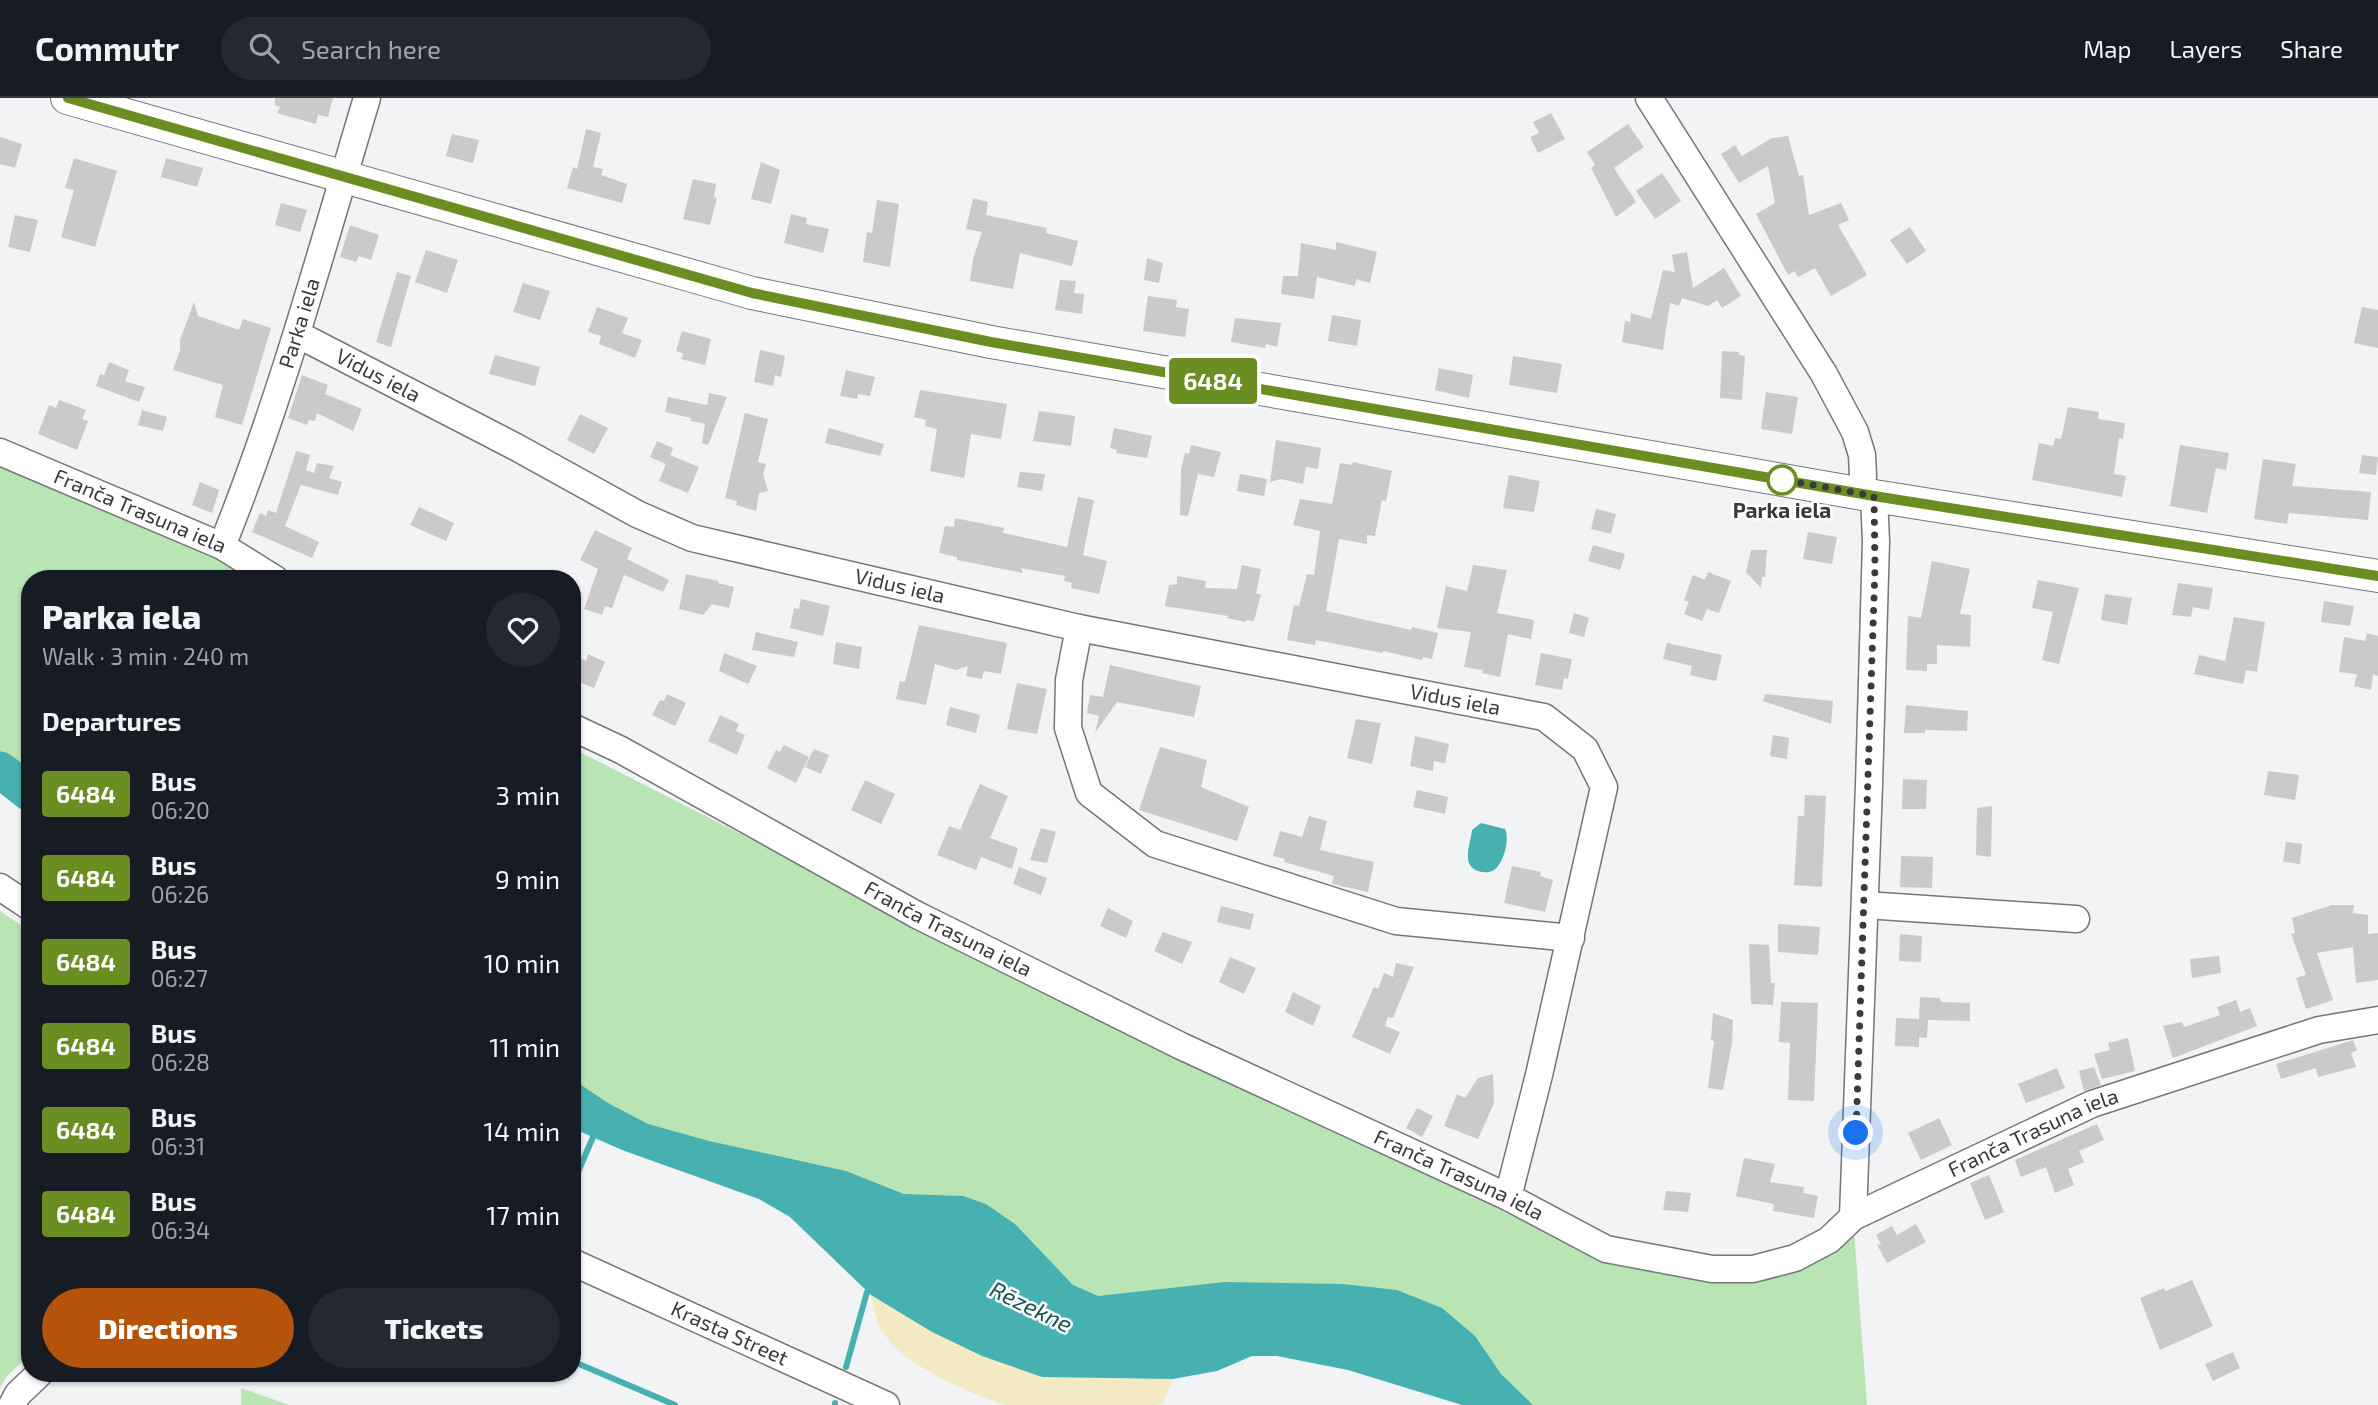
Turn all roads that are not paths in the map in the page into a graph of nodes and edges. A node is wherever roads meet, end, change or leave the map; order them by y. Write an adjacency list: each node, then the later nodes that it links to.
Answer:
1 (67, 98): 4 (main road)
2 (367, 98): 4 (street, Parka iela)
3 (1649, 98): 7 (street)
4 (343, 175): 5 (street, Parka iela); 7 (main road)
5 (297, 334): 8 (street, Parka iela); 11 (street, Vidus iela)
6 (0, 452): 8 (street, Franča Trasuna iela)
7 (1867, 495): 10 (main road); 15 (street)
8 (222, 546): 9 (street, Franča Trasuna iela)
9 (261, 570)
10 (2378, 576)
11 (1079, 628): 17 (street); 17 (street, Vidus iela)
12 (581, 731): 19 (street, Franča Trasuna iela)
13 (0, 887): 14 (street)
14 (21, 901)
15 (1865, 905): 16 (street); 20 (street)
16 (2076, 919)
17 (1571, 938): 19 (street)
18 (2378, 1020): 20 (street, Franča Trasuna iela)
19 (1508, 1197): 20 (street, Franča Trasuna iela)
20 (1853, 1217)
21 (581, 1266): 24 (street, Krasta Street)
22 (30, 1382): 23 (street)
23 (12, 1405)
24 (886, 1405)

